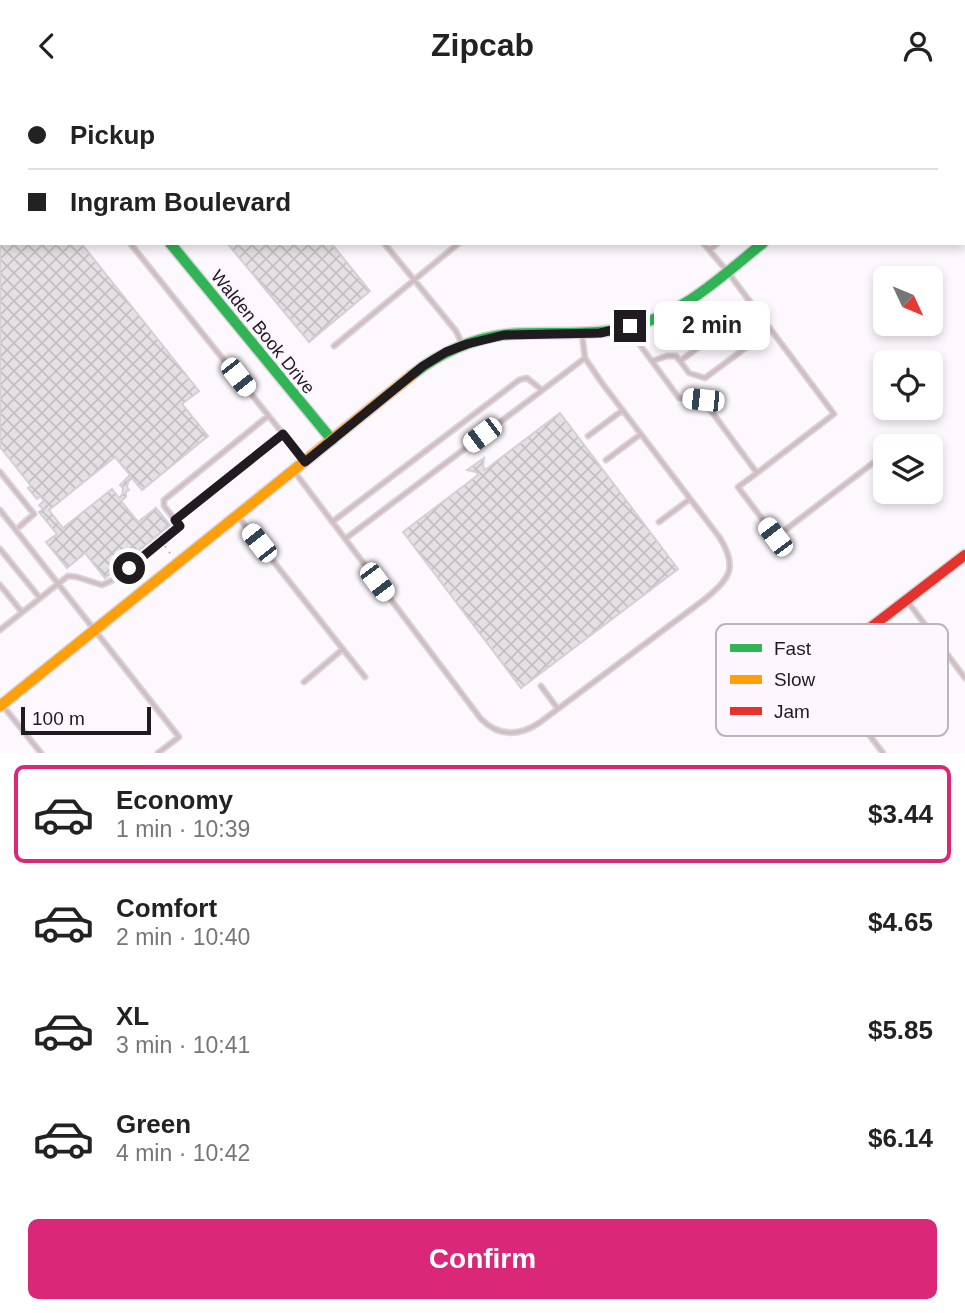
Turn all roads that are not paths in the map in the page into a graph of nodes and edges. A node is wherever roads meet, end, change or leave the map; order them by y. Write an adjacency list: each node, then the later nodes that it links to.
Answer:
1 (133, 245): 22 (lane)
2 (172, 245): 26 (street, Walden Book Drive)
3 (386, 245): 10 (lane)
4 (457, 245): 10 (lane)
5 (705, 245): 8 (lane)
6 (715, 245): 8 (lane)
7 (760, 245): 9 (street)
8 (709, 250): 9 (lane)
9 (727, 271): 11 (lane); 12 (street)
10 (415, 280): 15 (lane); 16 (lane)
11 (762, 317): 13 (lane); 32 (lane)
12 (630, 326): 14 (street); 18 (lane)
13 (750, 326): 19 (lane); 19 (lane)
14 (582, 332): 15 (street); 17 (lane)
15 (463, 345): 26 (street)
16 (334, 346)
17 (585, 358): 20 (lane); 21 (lane)
18 (652, 361): 19 (lane); 32 (lane)
19 (680, 361)
20 (542, 390): 37 (lane); 40 (lane)
21 (623, 410): 24 (lane); 25 (lane)
22 (268, 416): 23 (lane); 36 (lane)
23 (283, 434): 28 (lane); 36 (lane)
24 (641, 434): 27 (lane); 33 (lane)
25 (588, 436)
26 (332, 440): 28 (street)
27 (606, 460)
28 (305, 462): 30 (street)
29 (873, 463): 32 (lane)
30 (294, 471): 35 (street); 37 (lane)
31 (0, 472): 39 (lane)
32 (757, 473)
33 (690, 499): 38 (lane); 60 (lane)
34 (0, 510): 43 (lane)
35 (238, 516): 52 (street); 53 (lane)
36 (175, 520): 43 (lane)
37 (332, 522): 40 (lane)
38 (659, 522)
39 (19, 527)
40 (345, 539): 60 (lane)
41 (0, 549): 45 (lane)
42 (965, 555): 46 (street)
43 (59, 583): 45 (lane); 52 (lane)
44 (0, 585): 47 (lane)
45 (40, 598): 47 (lane)
46 (906, 600): 49 (street); 50 (lane)
47 (22, 613): 51 (lane)
48 (0, 622): 51 (lane)
49 (875, 624)
50 (924, 624)
51 (2, 629)
52 (96, 630): 59 (street); 63 (lane)
53 (343, 649): 55 (lane); 57 (lane)
54 (948, 656): 56 (lane)
55 (365, 677)
56 (965, 678)
57 (304, 682)
58 (541, 686): 60 (lane)
59 (1, 704): 62 (lane)
60 (558, 709)
61 (870, 736): 64 (lane)
62 (41, 753)
63 (158, 753)
64 (883, 753)

